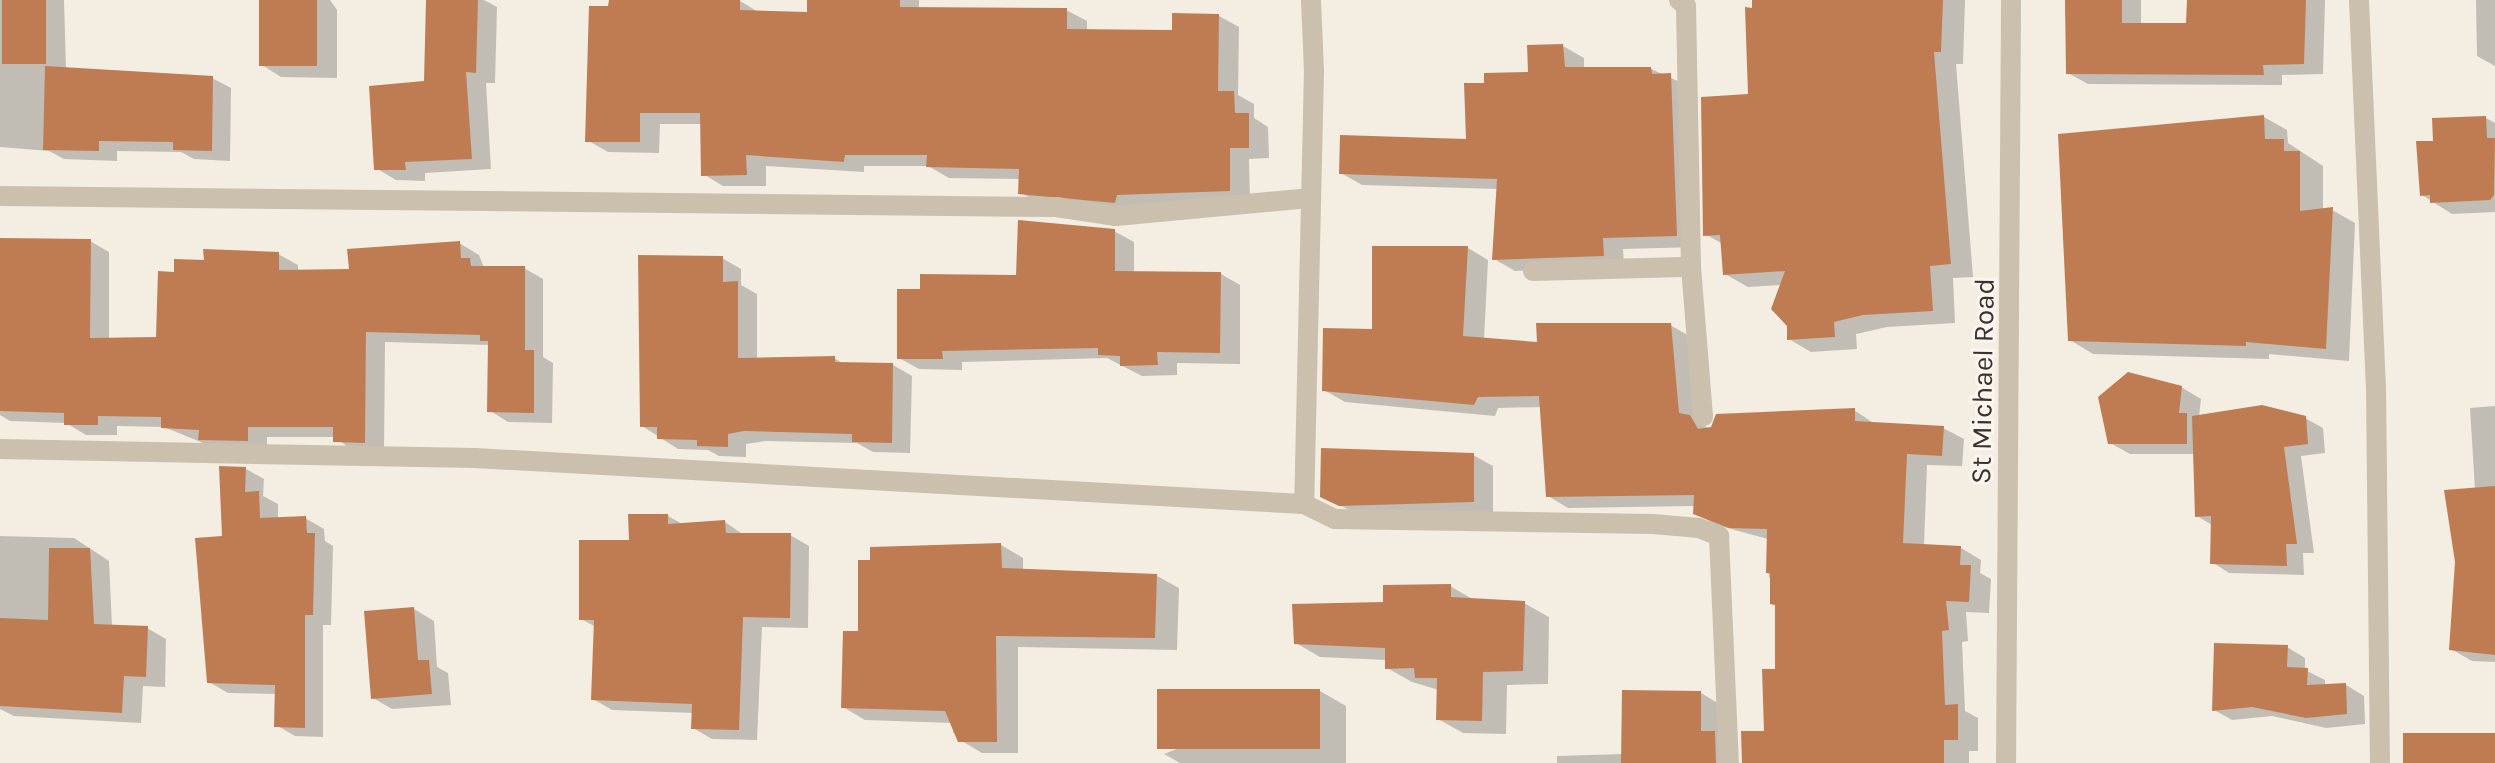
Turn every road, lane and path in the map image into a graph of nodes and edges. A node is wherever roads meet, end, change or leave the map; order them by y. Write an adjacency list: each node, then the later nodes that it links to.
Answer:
1 (1311, 0): 6 (street)
2 (1679, 0): 7 (street)
3 (2011, 0): 13 (street, St Michael Road)
4 (2359, 0): 14 (street)
5 (0, 196): 6 (street)
6 (1311, 198): 11 (street)
7 (1691, 267): 8 (street); 9 (street)
8 (1533, 271)
9 (1703, 417)
10 (0, 449): 11 (street)
11 (1304, 504): 12 (street)
12 (1729, 763)
13 (2006, 763)
14 (2380, 763)

